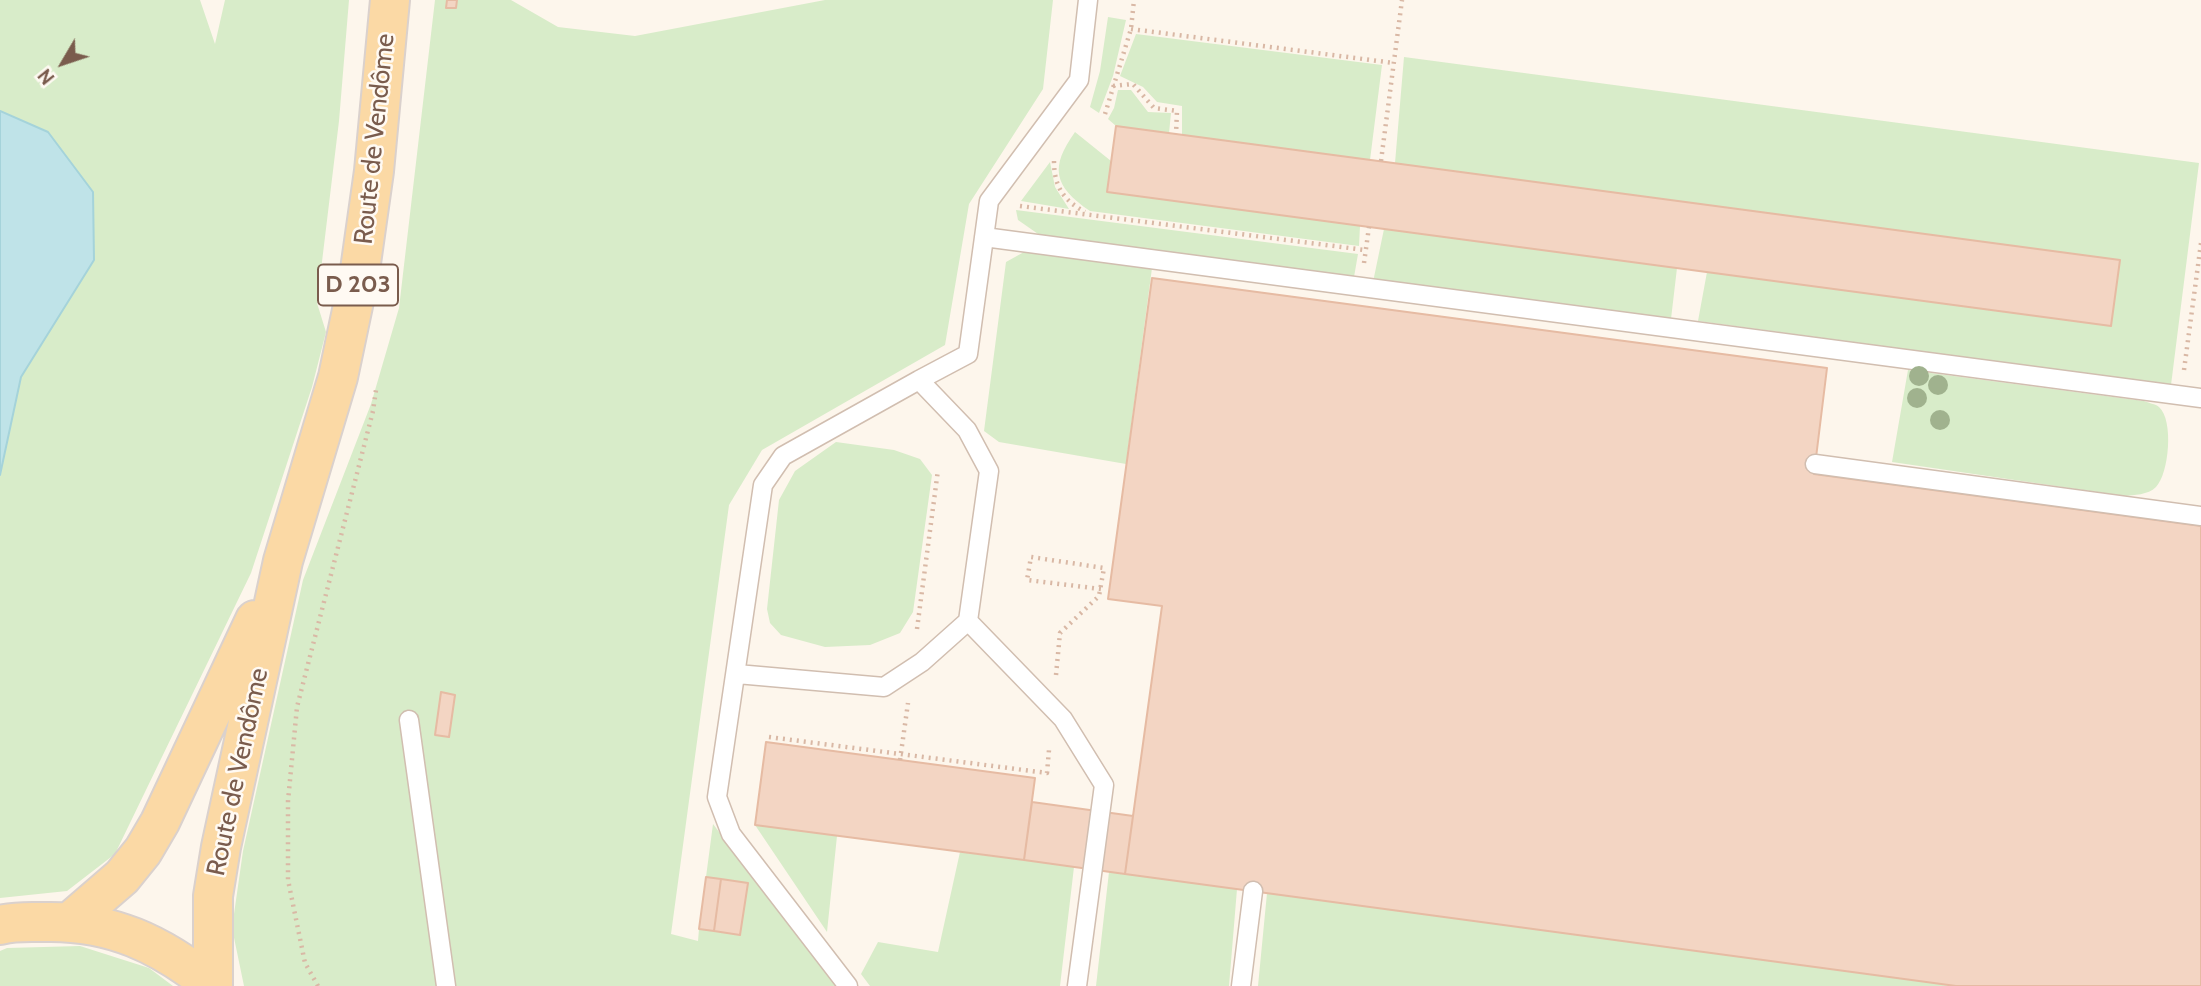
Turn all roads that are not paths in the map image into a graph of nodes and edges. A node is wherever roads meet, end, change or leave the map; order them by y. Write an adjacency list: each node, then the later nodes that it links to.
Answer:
1 (390, 0): 8 (main road, Route de Vendôme / D 203)
2 (1088, 0): 3 (lane)
3 (984, 237): 4 (lane); 5 (lane)
4 (919, 380): 9 (lane); 10 (lane)
5 (2201, 398)
6 (1815, 464): 7 (lane)
7 (2201, 516)
8 (283, 561): 13 (main road, Route de Vendôme / D 203); 15 (main road, Route de Vendôme / D 203)
9 (968, 621): 10 (lane); 18 (lane)
10 (737, 674): 17 (lane)
11 (409, 720): 16 (lane)
12 (1253, 891): 19 (lane)
13 (71, 921): 14 (main road); 15 (main road)
14 (0, 925)
15 (213, 986)
16 (446, 986)
17 (848, 986)
18 (1077, 986)
19 (1241, 986)

